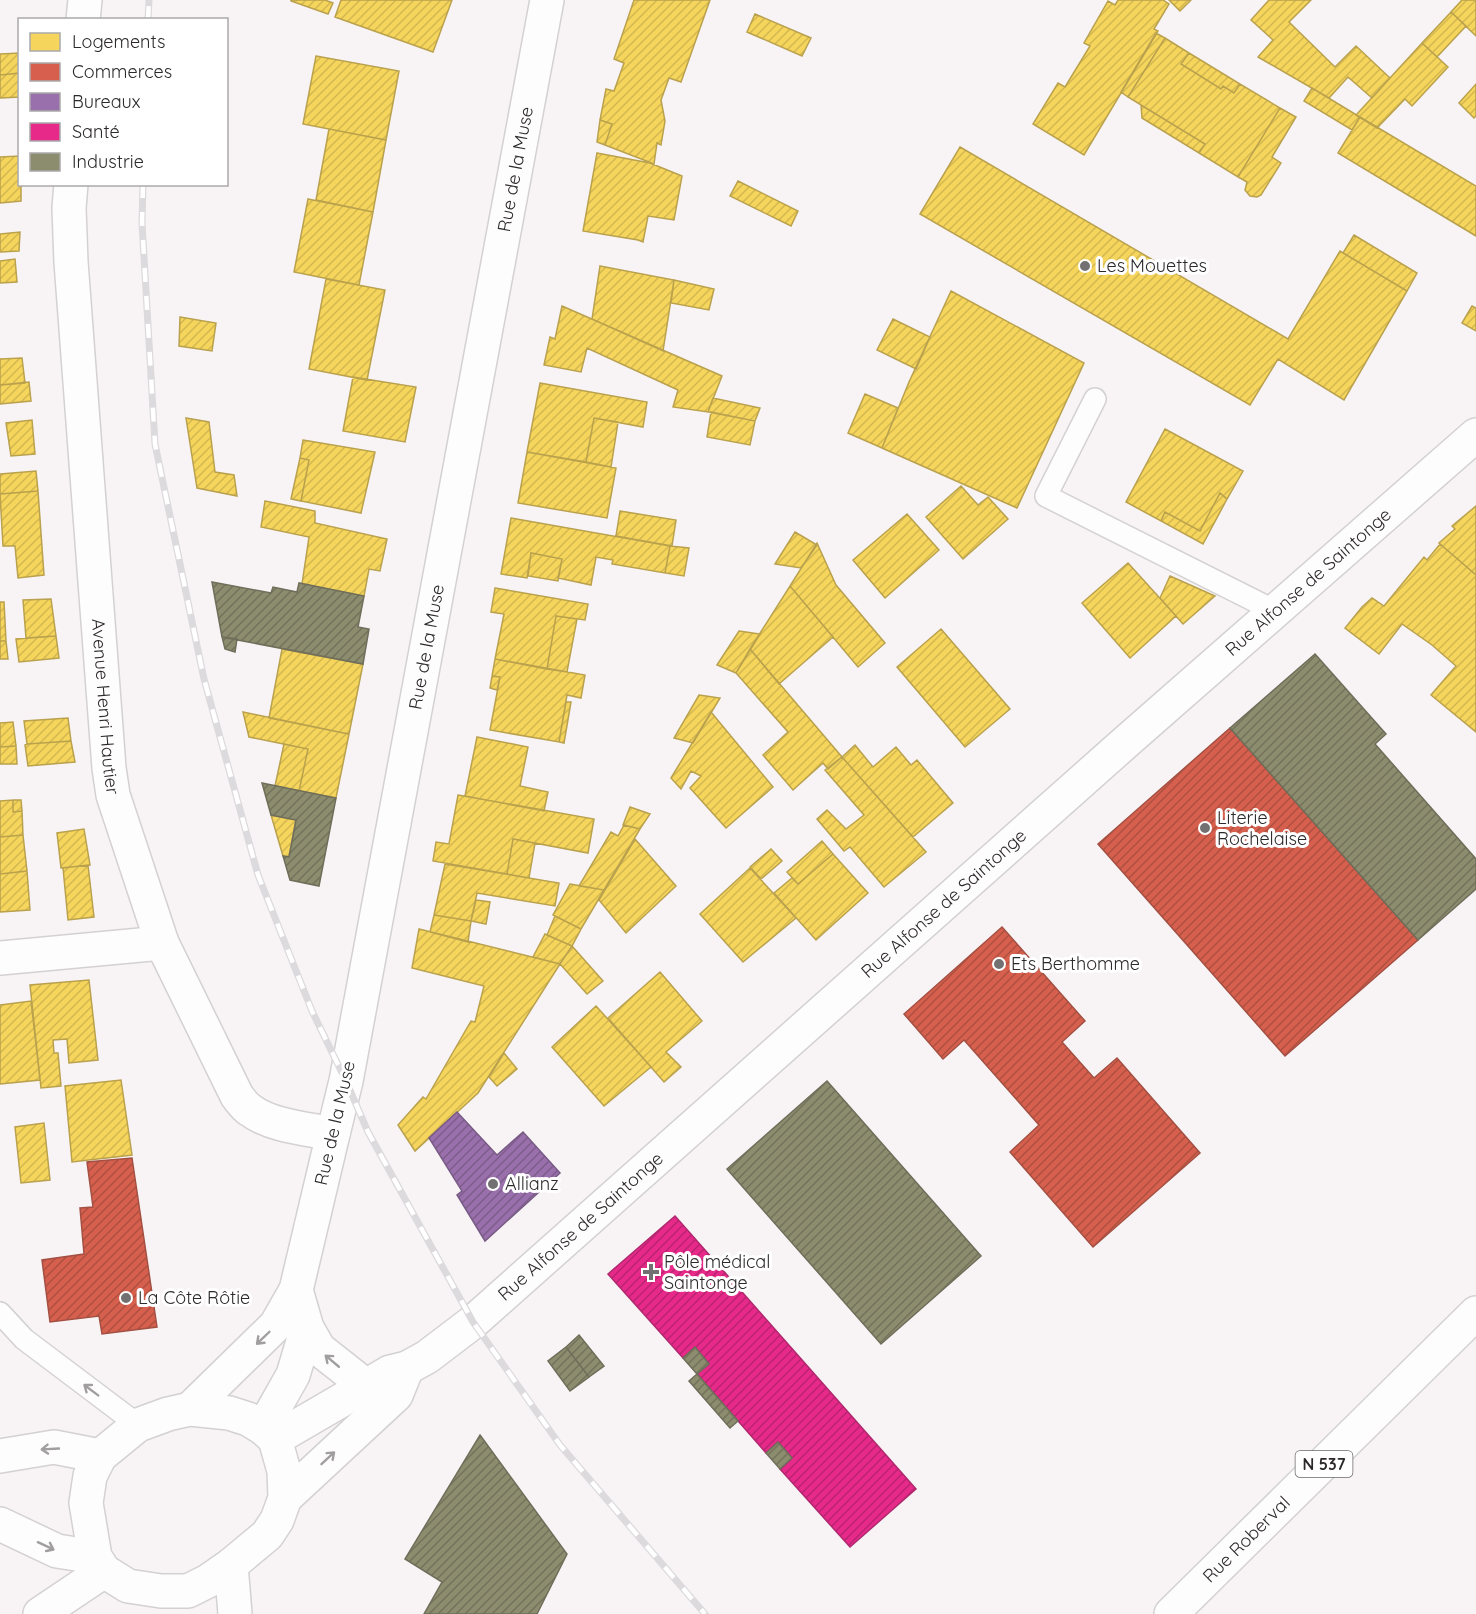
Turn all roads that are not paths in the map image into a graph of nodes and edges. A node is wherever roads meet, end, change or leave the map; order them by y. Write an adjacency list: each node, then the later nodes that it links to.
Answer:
1 (85, 0): 3 (street)
2 (547, 0): 10 (street, Rue de la Muse)
3 (83, 18)
4 (71, 186): 8 (street, Avenue Henri Hautier)
5 (1095, 399): 7 (lane)
6 (1476, 435): 7 (street, Rue Alfonse de Saintonge)
7 (1275, 611): 15 (street, Rue Alfonse de Saintonge)
8 (162, 943): 9 (street); 10 (street, Avenue Henri Hautier)
9 (0, 958)
10 (333, 1134): 11 (street, Rue de la Muse)
11 (296, 1290): 14 (street, Rue de la Muse); 17 (street, Rue de la Muse, one-way to 17)
12 (0, 1313): 18 (lane, one-way to 12)
13 (1476, 1313): 29 (street, Rue Roberval / N 537)
14 (307, 1328): 16 (street, Rue de la Muse, one-way to 14); 19 (street)
15 (407, 1368): 16 (street, Rue Alfonse de Saintonge); 22 (street, one-way to 15)
16 (366, 1386): 19 (street, Rue Alfonse de Saintonge)
17 (190, 1409): 18 (street); 19 (street)
18 (138, 1425): 21 (street)
19 (269, 1434): 22 (street)
20 (0, 1456): 21 (street, one-way to 20)
21 (100, 1456): 25 (street)
22 (285, 1498): 24 (street)
23 (0, 1524): 25 (street, one-way to 25)
24 (231, 1565): 25 (street); 28 (street)
25 (109, 1571): 26 (street); 27 (street)
26 (40, 1614)
27 (147, 1614)
28 (235, 1614)
29 (1171, 1614)

